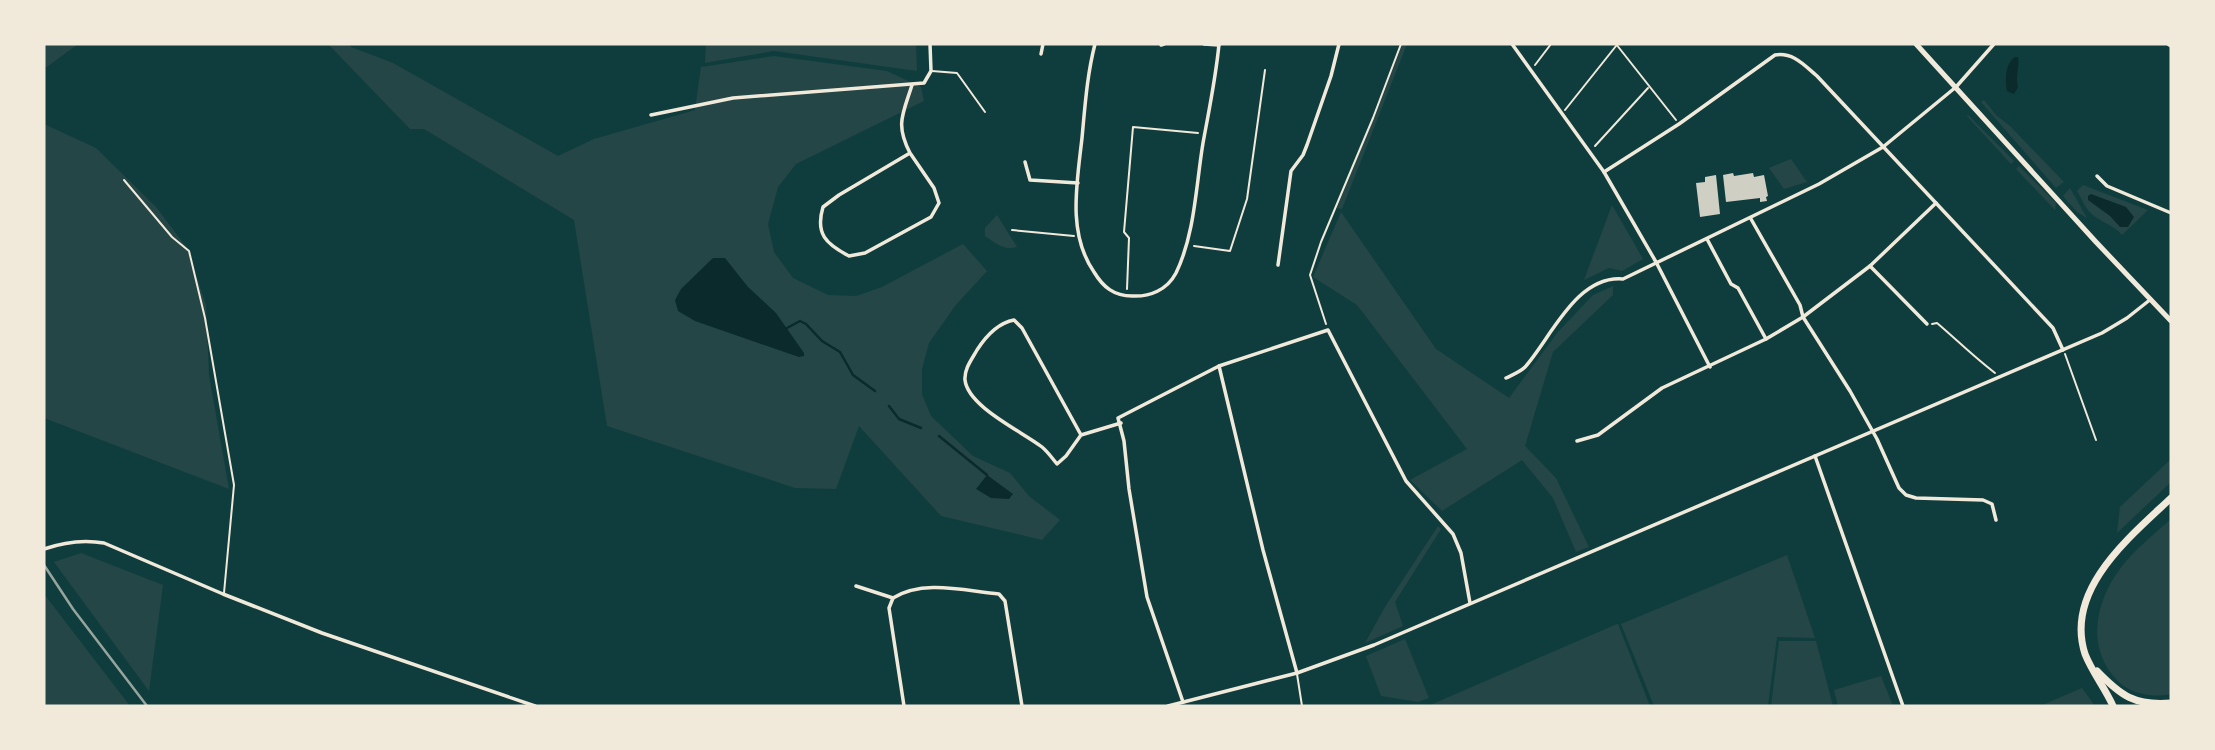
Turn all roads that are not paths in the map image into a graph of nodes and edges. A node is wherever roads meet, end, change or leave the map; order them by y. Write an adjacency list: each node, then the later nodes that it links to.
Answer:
1 (930, 44): 11 (street)
2 (1042, 44): 10 (street)
3 (1095, 44): 22 (street)
4 (1205, 44): 5 (street)
5 (1219, 44): 22 (street)
6 (1339, 44): 28 (street)
7 (1512, 44): 19 (street)
8 (1916, 44): 13 (main road)
9 (1994, 44): 13 (street)
10 (1041, 54)
11 (931, 71): 12 (street); 14 (lane)
12 (912, 85): 15 (street); 17 (street)
13 (1956, 87): 16 (street); 30 (main road)
14 (985, 111)
15 (651, 115)
16 (1882, 147): 19 (street); 23 (street); 25 (street)
17 (910, 153): 17 (street)
18 (1025, 162): 22 (street)
19 (1604, 172): 27 (street)
20 (2097, 176): 24 (street)
21 (124, 180): 48 (lane)
22 (1077, 183)
23 (1936, 203): 29 (street); 35 (street)
24 (2171, 213)
25 (1751, 218): 26 (street); 31 (street)
26 (1707, 238): 27 (street); 34 (street)
27 (1656, 262): 37 (street); 38 (street)
28 (1278, 265)
29 (1870, 267): 31 (street); 33 (street)
30 (2151, 299): 32 (main road); 35 (street)
31 (1803, 317): 34 (street); 40 (street)
32 (2171, 321)
33 (1927, 324)
34 (1766, 340): 37 (street)
35 (2063, 350): 40 (street)
36 (1219, 366): 39 (street); 50 (street); 52 (street)
37 (1710, 367): 42 (street)
38 (1506, 378)
39 (1120, 420): 41 (street); 53 (street)
40 (1870, 431): 43 (street); 45 (street)
41 (1081, 435): 41 (street)
42 (1577, 441)
43 (1815, 456): 50 (street); 60 (street)
44 (2171, 498): 51 (highway)
45 (1996, 520)
46 (44, 549): 48 (street)
47 (856, 586): 49 (street)
48 (223, 594): 55 (street)
49 (893, 598): 56 (street); 57 (street)
50 (1470, 603): 52 (street)
51 (2089, 663): 54 (highway); 61 (highway)
52 (1297, 673): 53 (street); 59 (lane)
53 (1183, 702): 58 (street)
54 (2171, 703)
55 (535, 706)
56 (904, 706)
57 (1022, 706)
58 (1168, 706)
59 (1302, 706)
60 (1903, 706)
61 (2113, 706)

